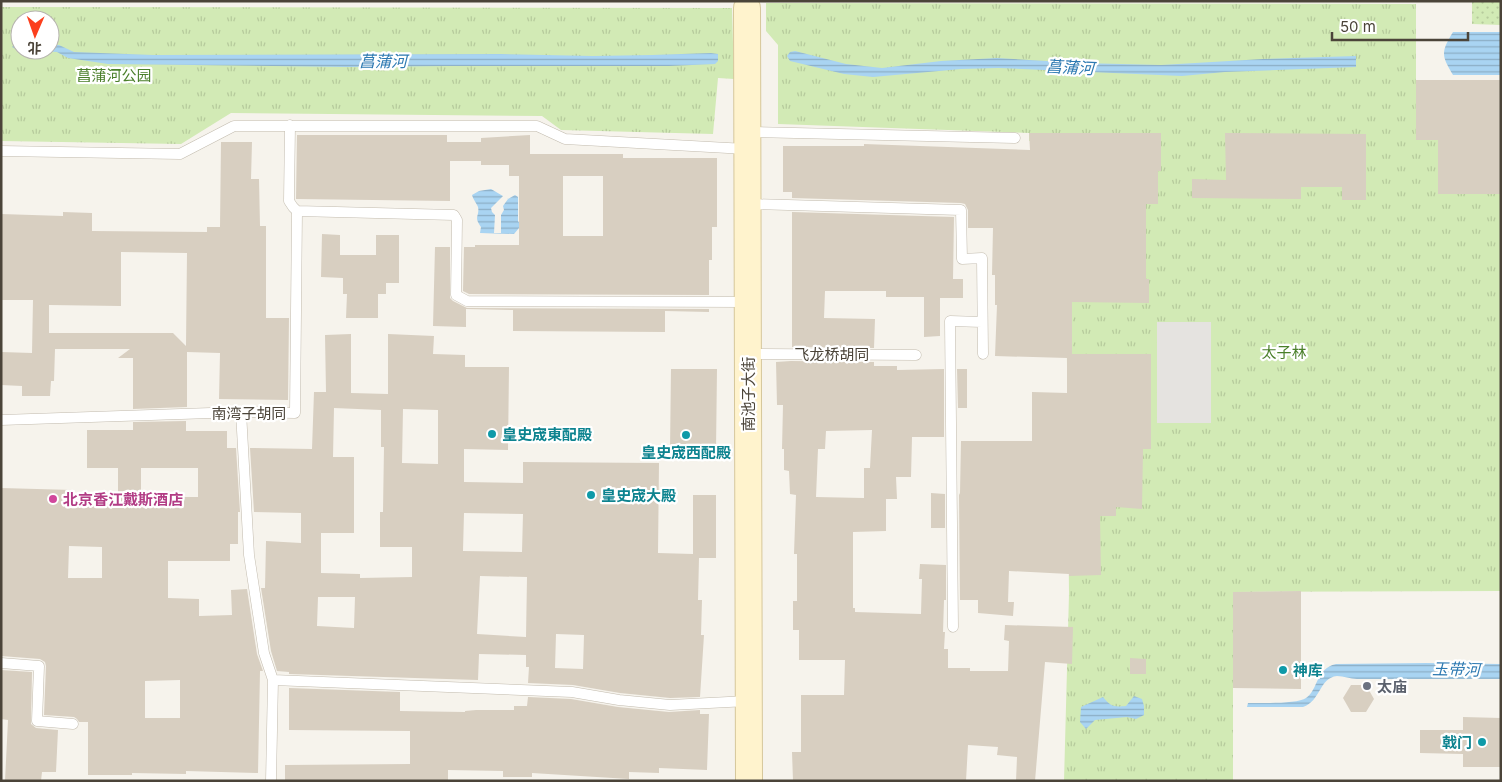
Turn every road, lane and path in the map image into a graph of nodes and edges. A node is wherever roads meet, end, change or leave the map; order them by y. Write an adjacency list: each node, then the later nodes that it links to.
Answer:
1 (747, 8): 4 (street, 南池子大街)
2 (290, 125): 4 (lane); 5 (lane); 7 (lane)
3 (1015, 138): 4 (lane)
4 (747, 140): 6 (street, 南池子大街)
5 (1, 152)
6 (747, 204): 8 (street, 南池子大街); 9 (lane)
7 (297, 210): 8 (lane); 13 (lane, 南湾子胡同)
8 (748, 302): 10 (street, 南池子大街)
9 (982, 322): 12 (lane); 15 (lane)
10 (748, 354): 11 (lane, 飞龙桥胡同); 18 (street, 南池子大街)
11 (916, 354)
12 (983, 354)
13 (241, 412): 14 (lane, 南湾子胡同); 17 (lane)
14 (1, 420)
15 (953, 627)
16 (1, 663): 19 (lane)
17 (273, 680): 18 (lane); 20 (lane)
18 (749, 701): 21 (street, 南池子大街)
19 (73, 724)
20 (271, 781)
21 (749, 781)

